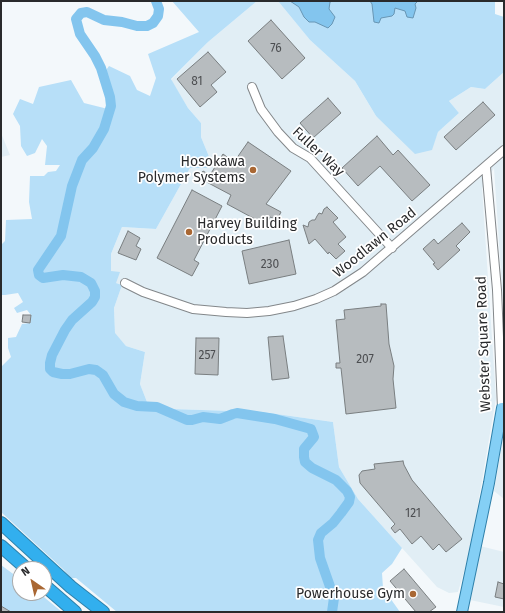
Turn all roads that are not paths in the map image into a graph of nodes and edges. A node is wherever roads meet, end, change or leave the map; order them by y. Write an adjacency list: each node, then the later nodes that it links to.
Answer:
1 (252, 86): 4 (street, Fuller Way)
2 (504, 150): 3 (street, Woodlawn Road)
3 (486, 167): 4 (street, Woodlawn Road); 6 (street, Webster Square Road)
4 (392, 248): 5 (street, Woodlawn Road)
5 (125, 283)
6 (503, 408): 13 (main road, Webster Square Road)
7 (1, 523): 12 (highway)
8 (1, 546): 9 (highway)
9 (18, 561)
10 (52, 592): 11 (highway)
11 (75, 612)
12 (103, 612)
13 (462, 612)

